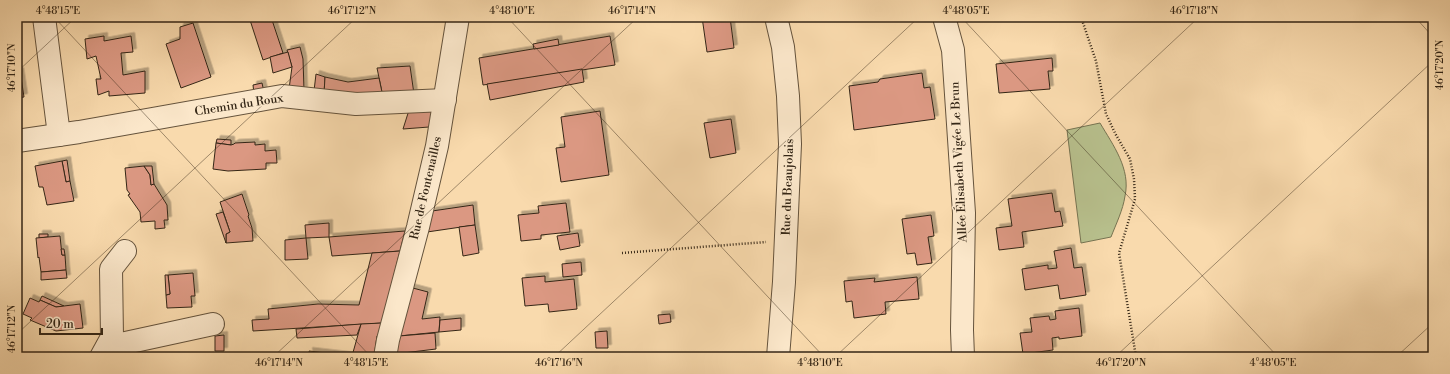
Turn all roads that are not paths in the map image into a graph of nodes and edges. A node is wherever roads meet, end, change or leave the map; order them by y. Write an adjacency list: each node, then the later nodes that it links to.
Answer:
1 (44, 17): 6 (street)
2 (458, 17): 5 (street, Rue de Fontenailles)
3 (776, 17): 12 (street, Rue du Beaujolais)
4 (944, 17): 13 (street, Allée Élisabeth Vigée Le Brun)
5 (445, 100): 6 (street, Chemin du Roux); 11 (street, Rue de Fontenailles)
6 (59, 135): 7 (street, Chemin du Roux)
7 (17, 141)
8 (125, 251): 10 (street)
9 (213, 324): 10 (street)
10 (104, 352)
11 (385, 357)
12 (778, 357)
13 (963, 357)

